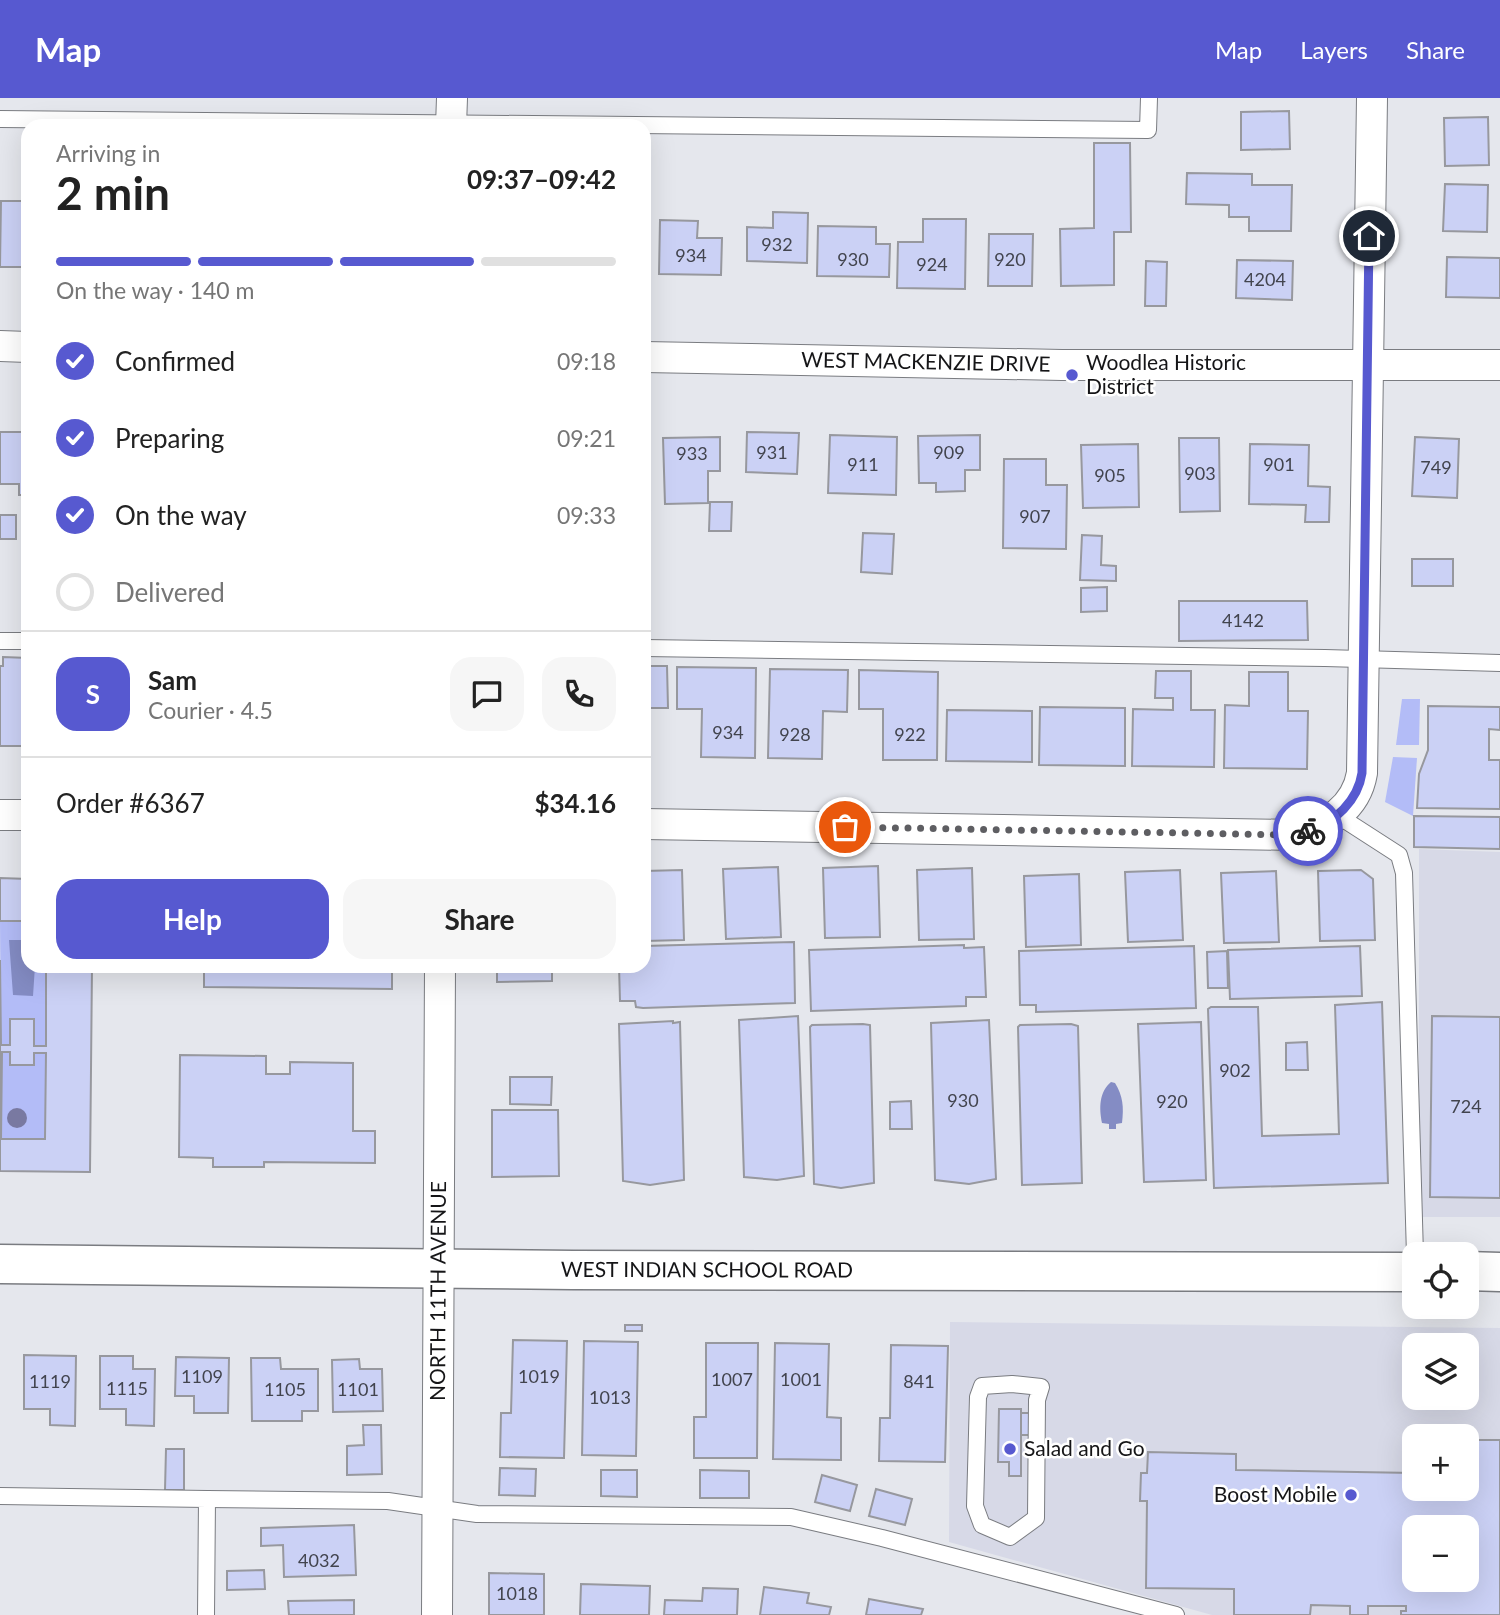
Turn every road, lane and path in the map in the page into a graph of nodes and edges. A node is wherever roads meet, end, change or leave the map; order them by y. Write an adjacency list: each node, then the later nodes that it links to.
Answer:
1 (1149, 98): 6 (lane)
2 (1371, 98): 11 (street)
3 (451, 115): 4 (lane); 5 (lane)
4 (0, 119)
5 (637, 119)
6 (651, 119)
7 (0, 346): 8 (street)
8 (21, 347)
9 (651, 356): 11 (street, WEST MACKENZIE DRIVE)
10 (1500, 365): 11 (street, WEST MACKENZIE DRIVE)
11 (1367, 366): 15 (street)
12 (0, 641): 13 (lane)
13 (21, 641)
14 (651, 648): 15 (lane)
15 (1365, 659): 16 (lane); 18 (street)
16 (1500, 663)
17 (0, 815): 19 (street)
18 (1337, 815): 20 (street); 22 (lane)
19 (21, 816)
20 (651, 824)
21 (440, 973): 24 (street, NORTH 11TH AVENUE)
22 (1415, 1242)
23 (0, 1264): 24 (main road, WEST INDIAN SCHOOL ROAD)
24 (439, 1269): 26 (main road, WEST INDIAN SCHOOL ROAD); 31 (street, NORTH 11TH AVENUE)
25 (1479, 1271): 27 (main road)
26 (1402, 1272)
27 (1500, 1272)
28 (1041, 1387): 28 (lane)
29 (0, 1496): 30 (lane)
30 (207, 1499): 31 (lane); 32 (lane)
31 (437, 1508): 33 (street, NORTH 11TH AVENUE); 34 (lane)
32 (206, 1615)
33 (437, 1615)
34 (1176, 1615)

